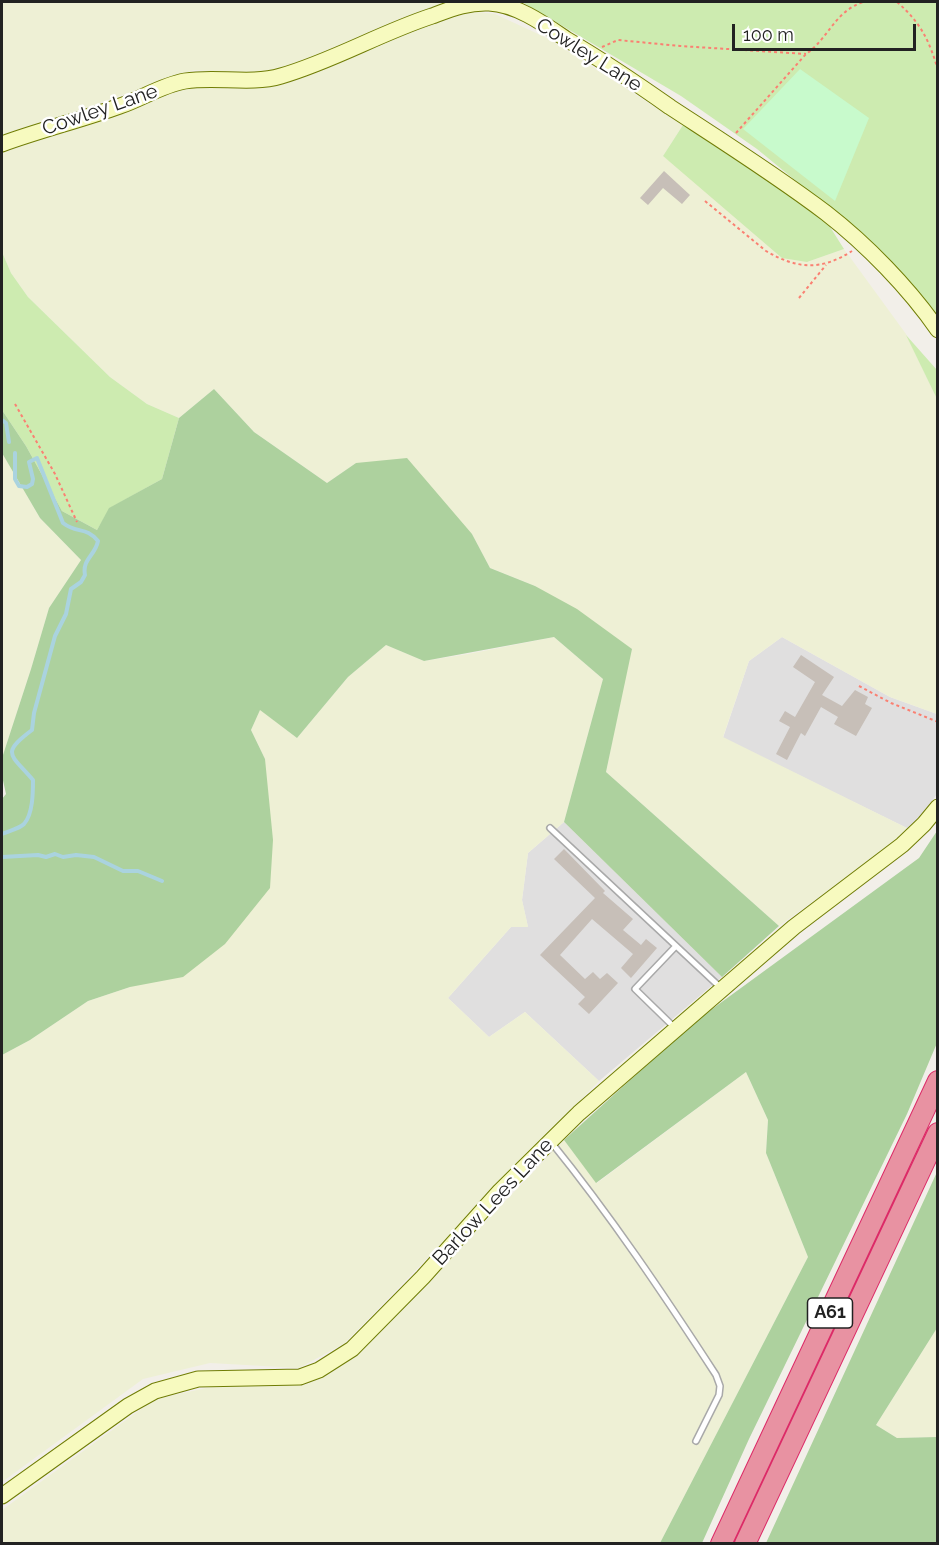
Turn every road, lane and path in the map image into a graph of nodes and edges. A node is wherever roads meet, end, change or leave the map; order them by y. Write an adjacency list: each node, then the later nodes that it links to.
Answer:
1 (863, 2): 3 (path)
2 (897, 2): 5 (path)
3 (806, 54): 4 (path); 6 (path)
4 (596, 57): 7 (street, Cowley Lane); 9 (street, Cowley Lane)
5 (938, 70)
6 (733, 136)
7 (2, 144)
8 (705, 201): 10 (path)
9 (862, 244): 10 (path); 12 (street, Cowley Lane)
10 (828, 263): 11 (path)
11 (799, 298)
12 (938, 330)
13 (15, 404): 14 (path)
14 (77, 522)
15 (859, 686): 16 (path)
16 (938, 722)
17 (938, 807): 20 (street, Barlow Lees Lane)
18 (550, 828): 19 (lane)
19 (676, 946): 20 (lane); 21 (lane)
20 (722, 989): 21 (street, Barlow Lees Lane)
21 (676, 1029): 24 (street, Barlow Lees Lane)
22 (938, 1081): 27 (highway, A61)
23 (938, 1133): 28 (highway, A61)
24 (550, 1141): 25 (lane); 26 (street, Barlow Lees Lane)
25 (696, 1441)
26 (2, 1496)
27 (721, 1544)
28 (745, 1544)

